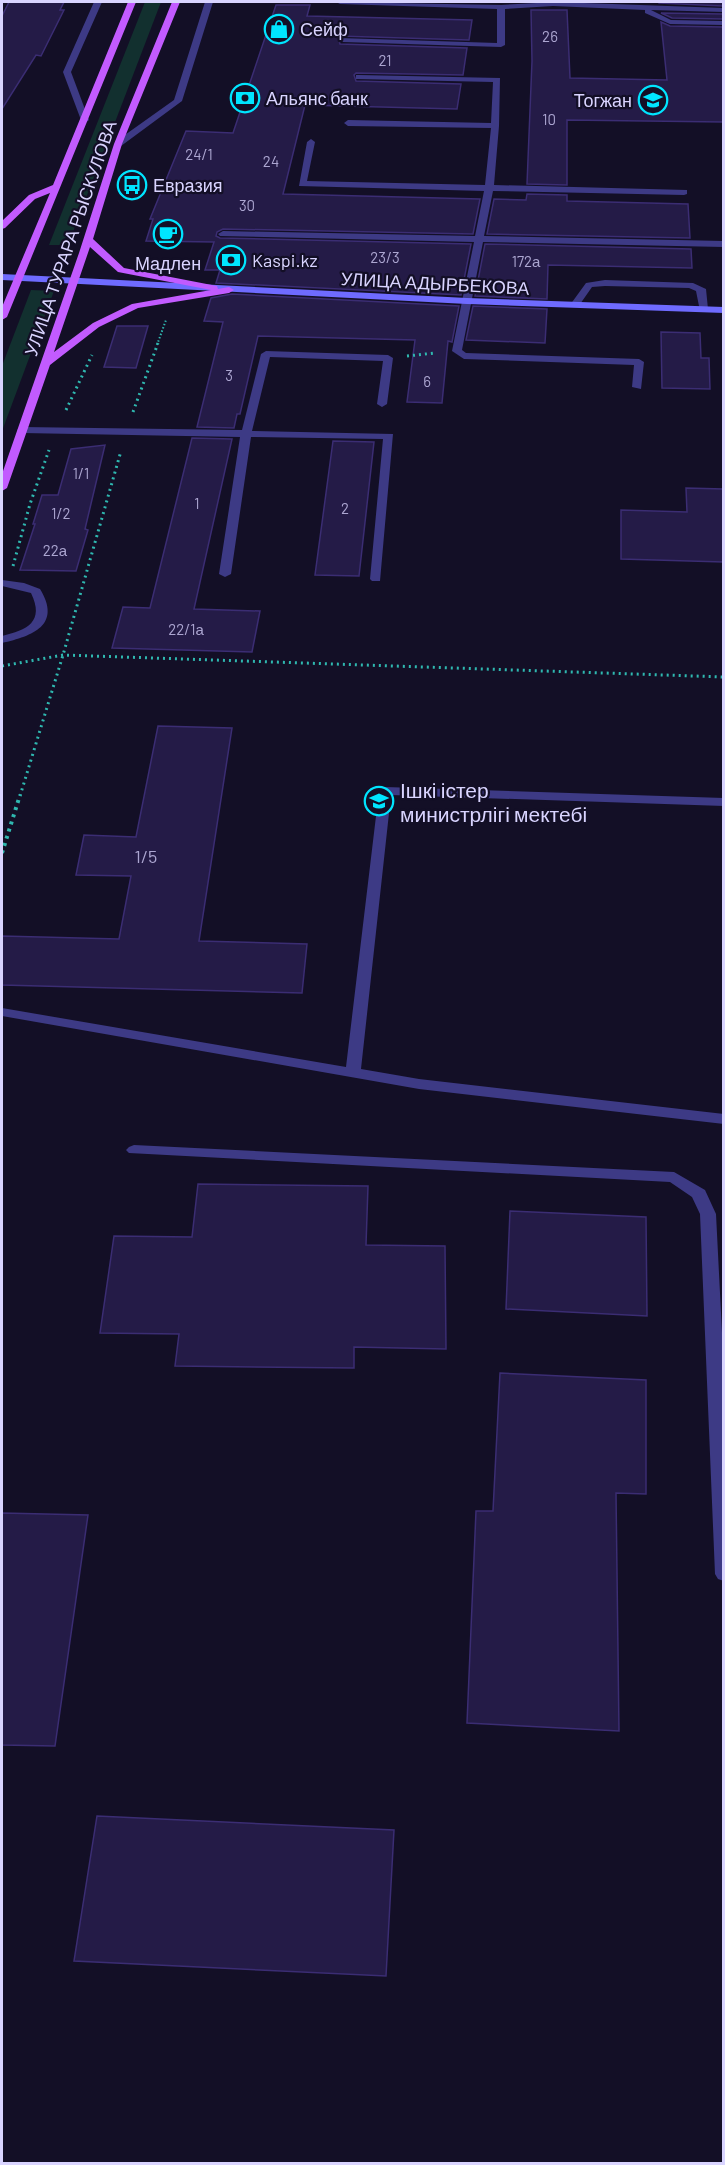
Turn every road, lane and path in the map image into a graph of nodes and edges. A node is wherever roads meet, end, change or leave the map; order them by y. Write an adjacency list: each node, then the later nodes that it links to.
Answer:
1 (98, 2): 13 (street)
2 (132, 2): 13 (main road)
3 (176, 2): 17 (main road, УЛИЦА ТУРАРА РЫСКУЛОВА)
4 (209, 2): 17 (street)
5 (340, 2): 7 (street)
6 (553, 3): 7 (street); 8 (street)
7 (501, 8): 11 (street)
8 (644, 8): 9 (street); 10 (street)
9 (723, 10)
10 (723, 23)
11 (343, 40)
12 (359, 77): 15 (street)
13 (85, 120): 18 (main road)
14 (348, 123): 15 (street)
15 (495, 126): 19 (street)
16 (311, 142): 19 (street)
17 (118, 144): 24 (main road, УЛИЦА ТУРАРА РЫСКУЛОВА)
18 (56, 187): 21 (main road); 27 (main road)
19 (489, 188): 20 (street); 23 (street)
20 (684, 192)
21 (2, 226)
22 (223, 234): 23 (street)
23 (480, 238): 25 (street); 31 (street)
24 (87, 239): 28 (main road, УЛИЦА ТУРАРА РЫСКУЛОВА); 29 (main road)
25 (723, 244)
26 (2, 277): 27 (main road, УЛИЦА АДЫРБЕКОВА)
27 (18, 277): 28 (main road, УЛИЦА АДЫРБЕКОВА); 36 (main road)
28 (73, 280): 29 (main road, УЛИЦА АДЫРБЕКОВА); 40 (main road, УЛИЦА ТУРАРА РЫСКУЛОВА)
29 (217, 289): 30 (main road, УЛИЦА АДЫРБЕКОВА)
30 (229, 290): 31 (main road, УЛИЦА АДЫРБЕКОВА); 37 (main road)
31 (466, 301): 32 (main road, УЛИЦА АДЫРБЕКОВА); 38 (street)
32 (575, 305): 33 (main road, УЛИЦА АДЫРБЕКОВА); 33 (street)
33 (703, 309): 35 (main road, УЛИЦА АДЫРБЕКОВА)
34 (169, 310): 45 (path)
35 (723, 310)
36 (2, 317)
37 (112, 319): 40 (main road); 44 (path)
38 (458, 351): 39 (path); 41 (street)
39 (388, 358): 42 (street); 46 (street)
40 (44, 365): 43 (main road, УЛИЦА ТУРАРА РЫСКУЛОВА)
41 (637, 387)
42 (382, 404)
43 (22, 430): 44 (street); 47 (main road, УЛИЦА ТУРАРА РЫСКУЛОВА)
44 (56, 431): 45 (street); 50 (path)
45 (126, 432): 46 (street); 52 (path)
46 (246, 434): 48 (street); 49 (street)
47 (2, 488)
48 (225, 574)
49 (376, 579)
50 (4, 584): 51 (street)
51 (2, 639)
52 (63, 655): 53 (path); 54 (path); 56 (path)
53 (2, 666)
54 (723, 677)
55 (723, 802): 58 (street)
56 (2, 853)
57 (2, 1012): 58 (street)
58 (353, 1073): 59 (street)
59 (723, 1119)
60 (134, 1150): 61 (street)
61 (723, 1574)

